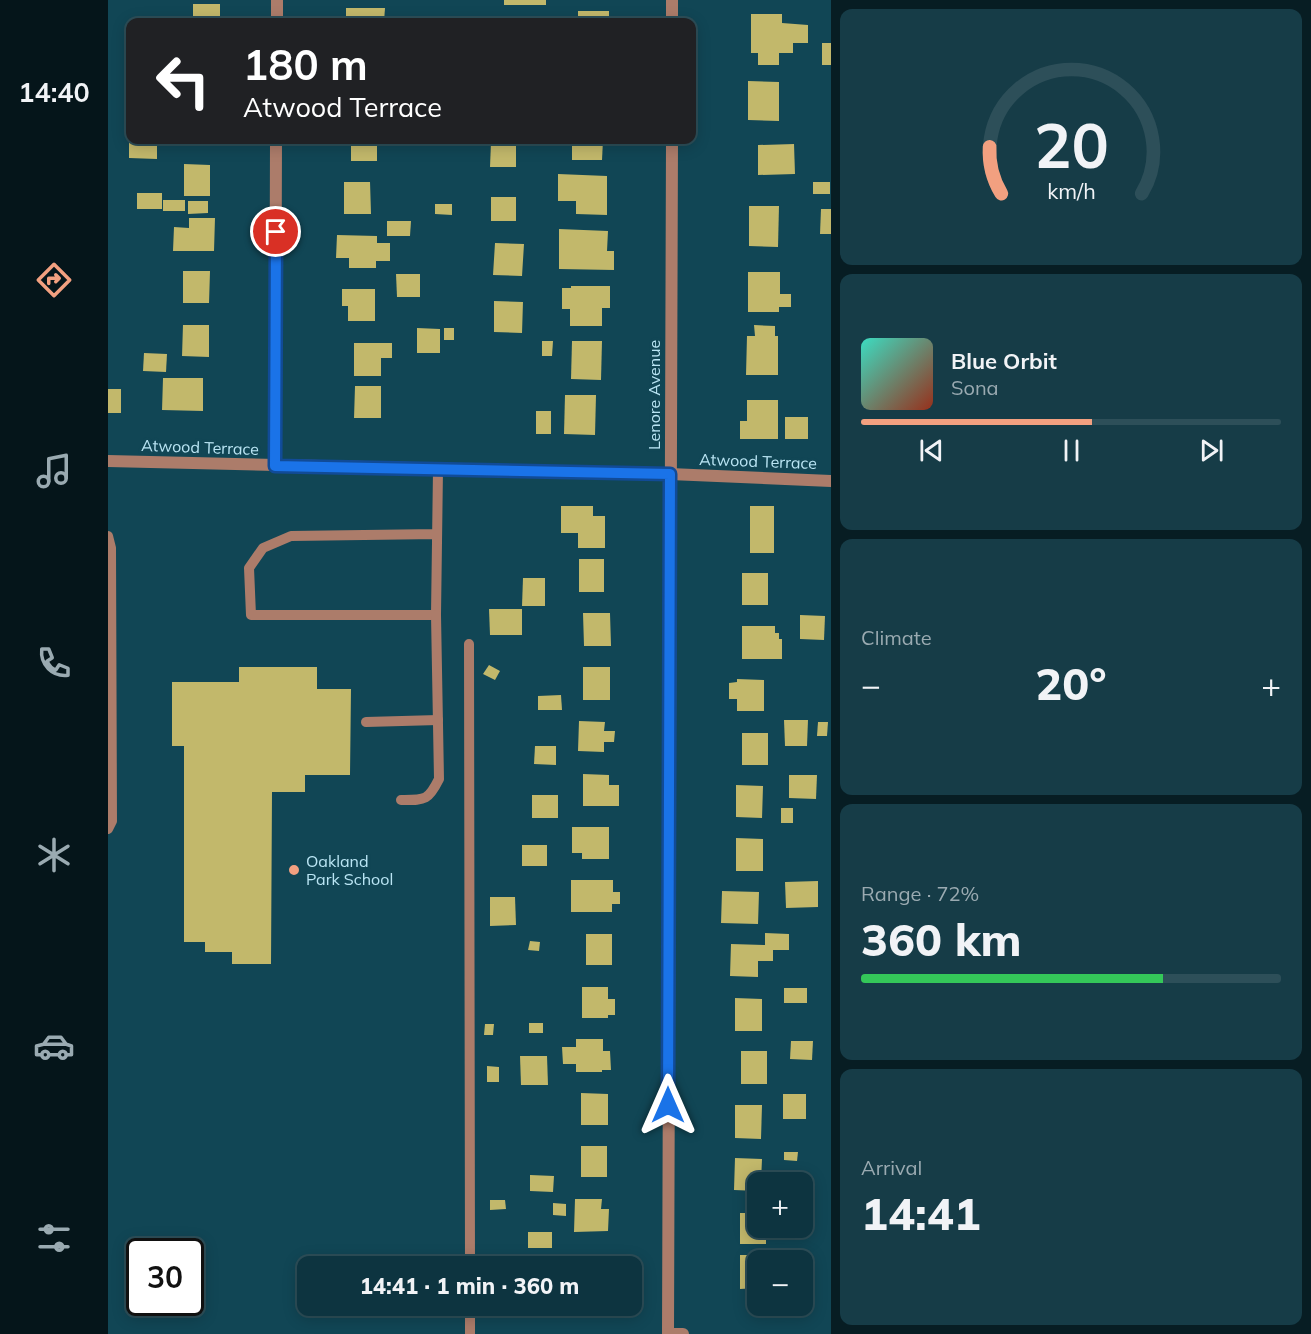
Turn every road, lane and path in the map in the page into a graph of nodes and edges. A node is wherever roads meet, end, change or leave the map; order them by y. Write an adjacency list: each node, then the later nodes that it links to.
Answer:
1 (277, 0): 3 (street)
2 (672, 0): 4 (street)
3 (277, 18)
4 (672, 18)
5 (276, 144): 8 (street)
6 (672, 144): 10 (street, Lenore Avenue)
7 (108, 461): 8 (street, Atwood Terrace)
8 (275, 466): 9 (street, Atwood Terrace)
9 (438, 470): 10 (street, Atwood Terrace); 12 (lane)
10 (670, 474): 11 (street, Atwood Terrace); 23 (street, Lenore Avenue)
11 (831, 481)
12 (437, 534): 14 (lane); 14 (lane)
13 (108, 536): 19 (lane)
14 (436, 615): 16 (lane)
15 (469, 644): 20 (lane)
16 (438, 720): 17 (lane); 18 (lane)
17 (366, 722)
18 (401, 800)
19 (108, 829)
20 (470, 1256)
21 (470, 1316): 22 (lane)
22 (470, 1334)
23 (668, 1334): 24 (street)
24 (683, 1334)

